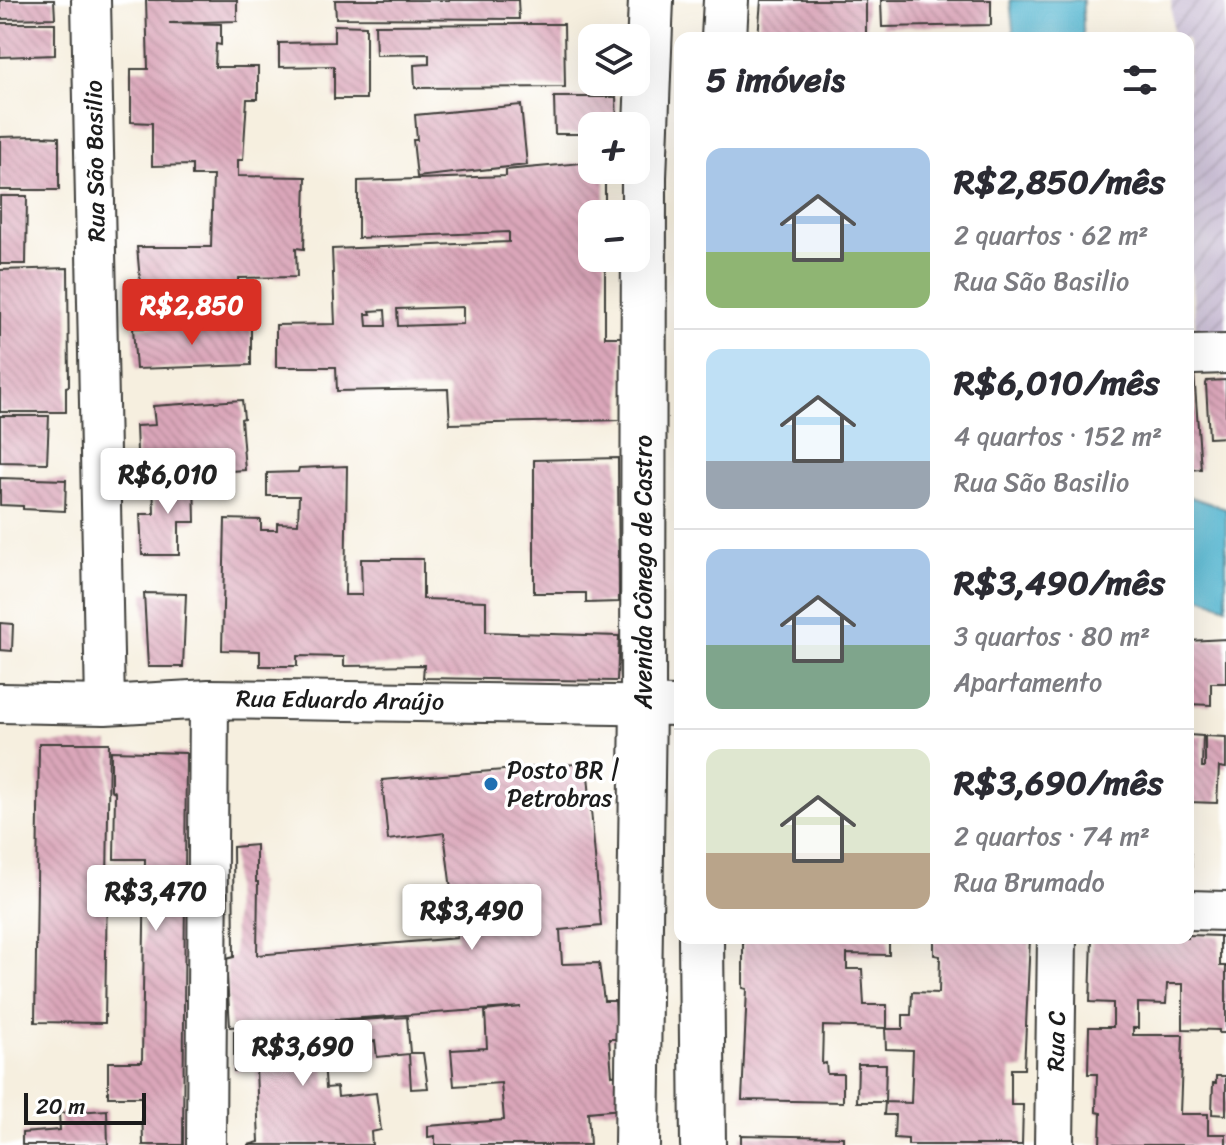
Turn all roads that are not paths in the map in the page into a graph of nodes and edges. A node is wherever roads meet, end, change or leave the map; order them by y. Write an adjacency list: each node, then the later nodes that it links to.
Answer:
1 (91, 0): 7 (street, Rua São Basilio)
2 (651, 0): 8 (main road, Avenida Cônego de Castro)
3 (726, 0): 4 (main road)
4 (724, 32)
5 (209, 699): 7 (street, Rua Eduardo Araújo); 8 (street, Rua Eduardo Araújo); 13 (street)
6 (0, 703): 7 (street, Rua Eduardo Araújo)
7 (105, 705)
8 (661, 705): 14 (main road, Avenida Cônego de Castro)
9 (1194, 910): 10 (street)
10 (1226, 911)
11 (701, 944): 15 (main road)
12 (1057, 944): 16 (street, Rua C)
13 (206, 1145)
14 (637, 1145)
15 (703, 1145)
16 (1054, 1145)

